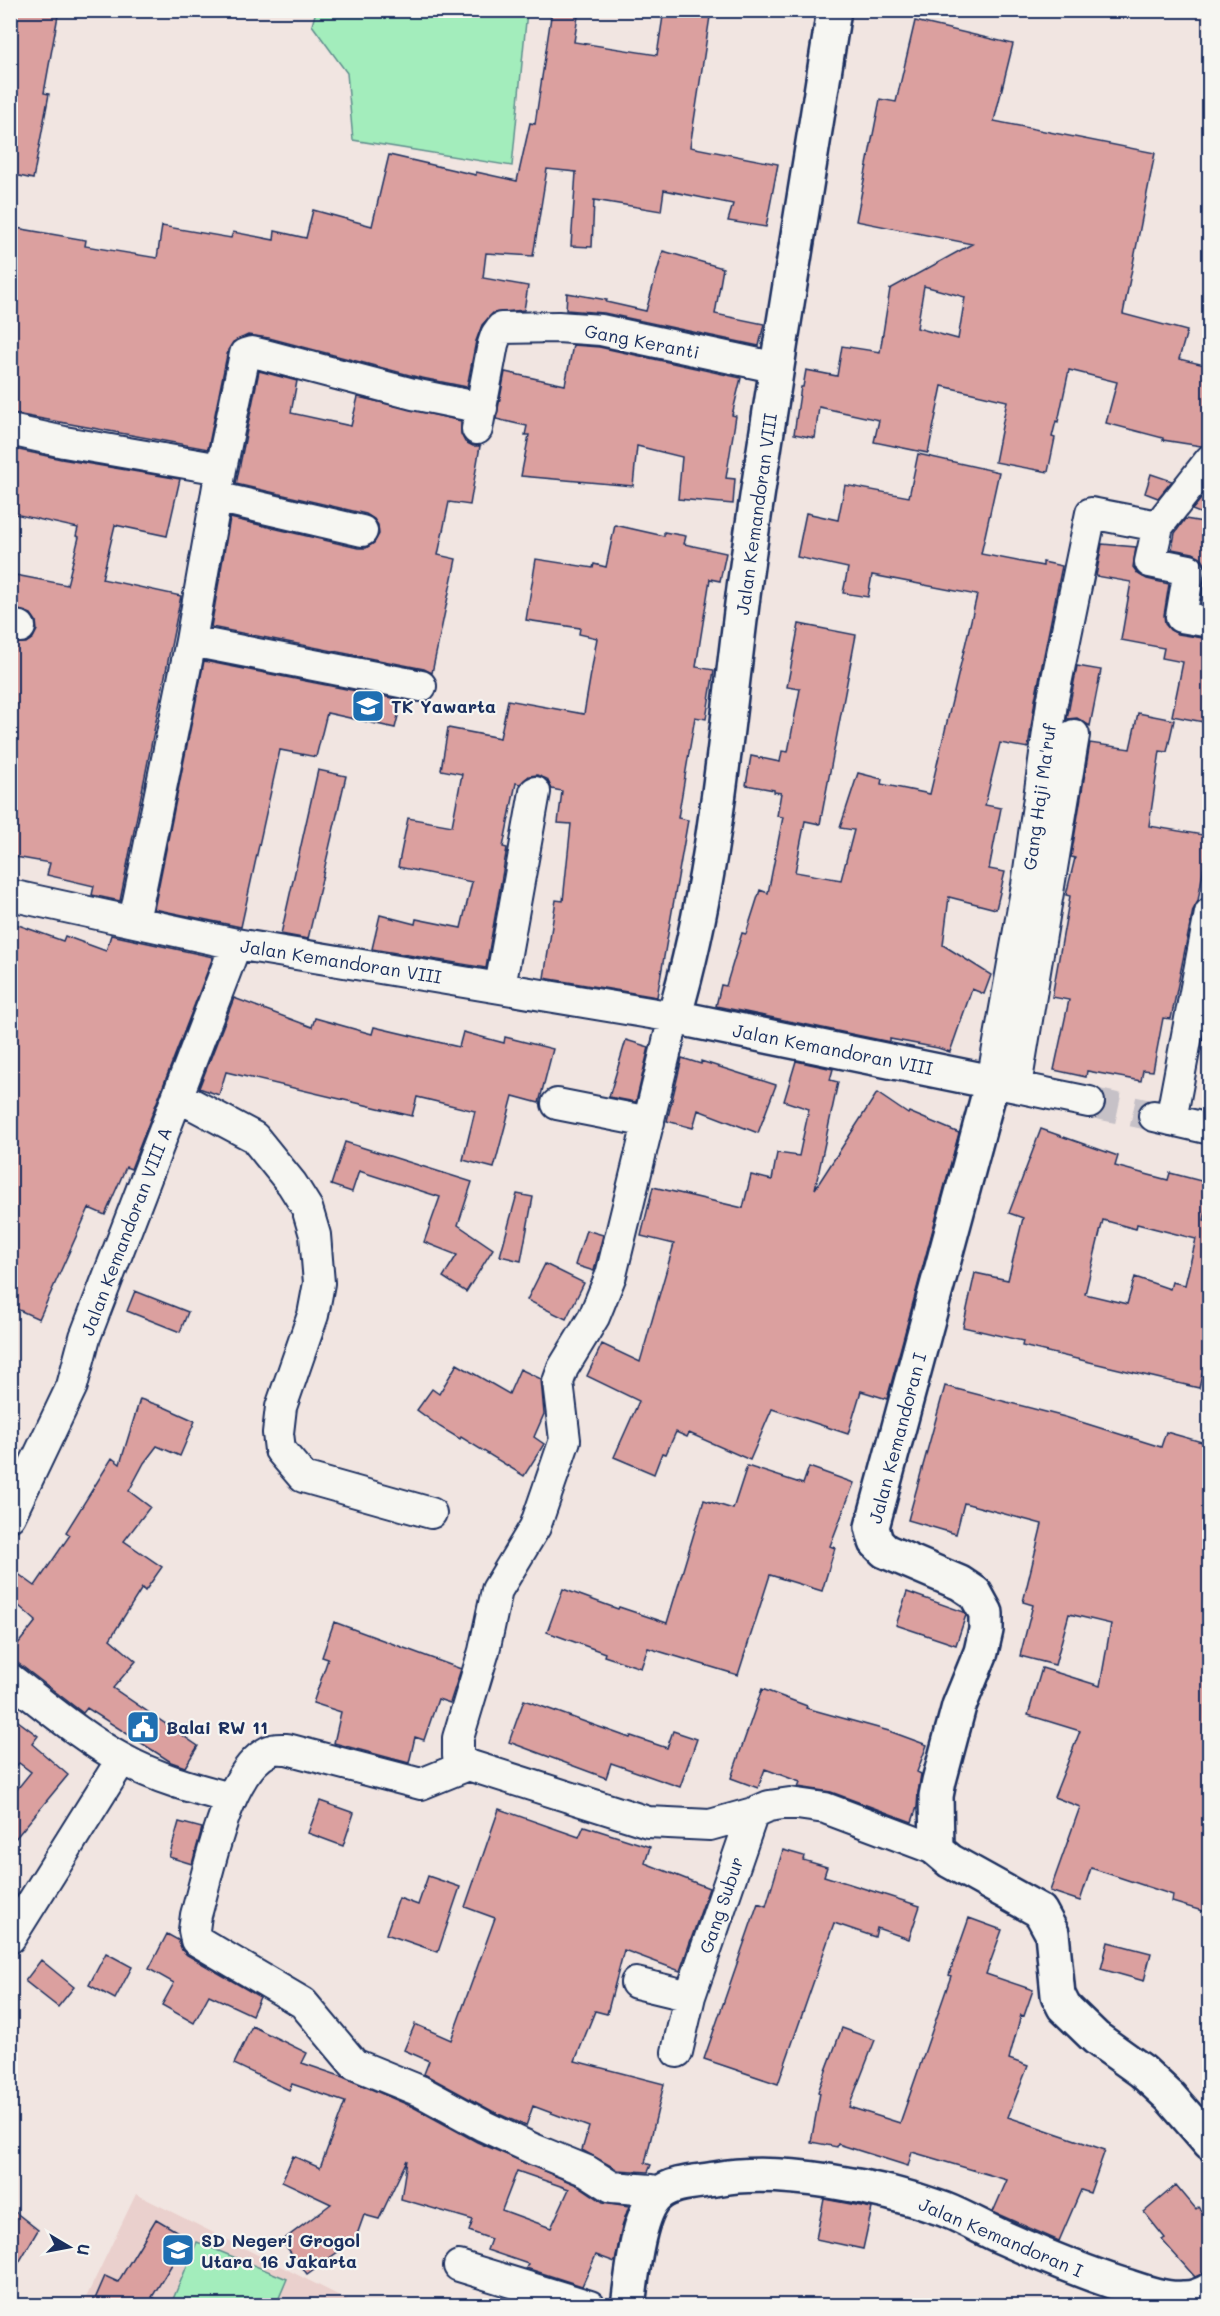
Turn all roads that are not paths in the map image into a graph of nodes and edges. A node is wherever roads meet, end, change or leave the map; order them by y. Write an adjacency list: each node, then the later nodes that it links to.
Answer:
1 (834, 10): 2 (street, Jalan Kemandoran VIII)
2 (778, 368): 5 (street, Gang Keranti); 18 (street, Jalan Kemandoran VIII)
3 (10, 430): 5 (street)
4 (1209, 460): 6 (street)
5 (218, 483): 7 (street); 9 (street)
6 (1158, 526): 8 (street); 19 (street, Gang Haji Ma'ruf)
7 (362, 531)
8 (1209, 622)
9 (191, 641): 10 (street); 15 (street)
10 (421, 686)
11 (1074, 735): 19 (street)
12 (535, 792): 17 (street)
13 (10, 895): 15 (street, Jalan Kemandoran VIII)
14 (1209, 913): 24 (street)
15 (134, 921): 16 (street, Jalan Kemandoran VIII)
16 (236, 944): 17 (street, Jalan Kemandoran VIII); 20 (street, Jalan Kemandoran VIII A)
17 (500, 987): 18 (street, Jalan Kemandoran VIII)
18 (674, 1017): 19 (street, Jalan Kemandoran VIII); 23 (street, Jalan Kemandoran VIII)
19 (1004, 1084): 21 (street); 32 (street, Jalan Kemandoran I)
20 (178, 1097): 25 (street); 26 (street, Jalan Kemandoran VIII A)
21 (1089, 1102)
22 (557, 1104): 23 (street)
23 (650, 1122): 29 (street, Jalan Kemandoran VIII)
24 (1209, 1129)
25 (431, 1513)
26 (10, 1516)
27 (10, 1679): 28 (street)
28 (122, 1759): 30 (street); 33 (street)
29 (468, 1765): 30 (street); 31 (street)
30 (230, 1798): 38 (street)
31 (753, 1813): 32 (street); 35 (street, Gang Subur)
32 (937, 1850): 37 (street)
33 (10, 1938)
34 (636, 1983): 35 (street)
35 (690, 1996): 36 (street, Gang Subur)
36 (677, 2052)
37 (1209, 2143)
38 (658, 2194): 40 (street, Jalan Kemandoran I); 42 (street)
39 (459, 2266): 41 (street)
40 (1209, 2290)
41 (590, 2306)
42 (628, 2306)

